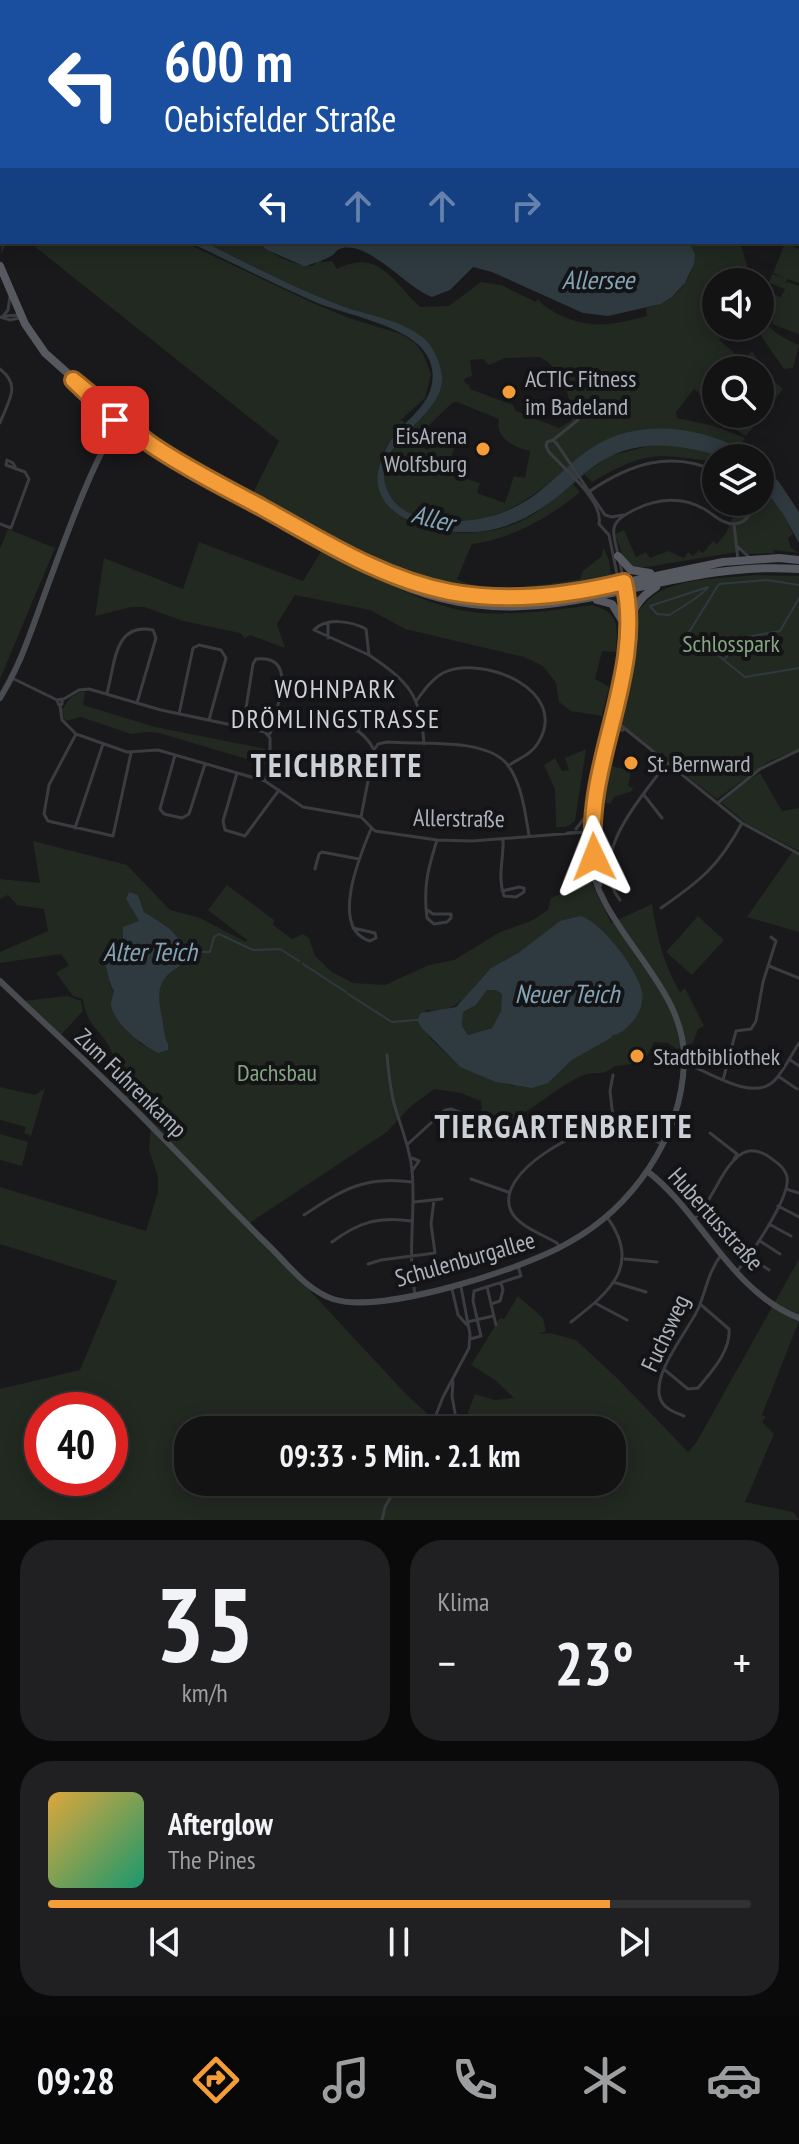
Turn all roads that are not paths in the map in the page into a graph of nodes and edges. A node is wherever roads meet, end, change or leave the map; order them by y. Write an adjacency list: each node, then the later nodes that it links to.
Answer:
1 (0, 266): 2 (main road)
2 (10, 292): 3 (street); 4 (main road)
3 (1, 316): 4 (street)
4 (21, 316): 6 (main road)
5 (0, 369): 8 (street)
6 (73, 380): 9 (main road); 9 (main road)
7 (578, 420): 12 (street)
8 (0, 423)
9 (121, 426): 10 (main road); 11 (street); 13 (street); 36 (main road)
10 (135, 437): 11 (street); 36 (main road)
11 (112, 440): 13 (street)
12 (553, 440): 16 (street); 16 (street)
13 (105, 447): 43 (street)
14 (702, 466): 16 (street)
15 (16, 469): 22 (street)
16 (589, 492): 18 (street)
17 (623, 515): 20 (street); 21 (street); 23 (street)
18 (603, 516): 20 (street); 25 (street)
19 (748, 516): 23 (street)
20 (612, 517): 21 (street)
21 (614, 523): 24 (street)
22 (0, 524)
23 (734, 524): 26 (street)
24 (612, 528): 25 (street); 27 (street)
25 (606, 531): 34 (street)
26 (737, 544): 29 (street); 30 (street)
27 (618, 556): 32 (main road); 34 (street)
28 (799, 560): 30 (main road)
29 (738, 561): 30 (main road); 32 (main road)
30 (751, 566): 31 (main road); 33 (main road)
31 (799, 569)
32 (672, 572): 34 (main road)
33 (664, 583): 34 (main road); 39 (main road)
34 (623, 587): 35 (main road); 36 (main road); 37 (street, Schulenburgallee); 39 (street, Schulenburgallee)
35 (584, 600): 36 (main road); 37 (main road)
36 (523, 602)
37 (623, 622): 42 (street, Schulenburgallee)
38 (328, 623): 40 (street); 40 (street); 41 (street)
39 (628, 632): 42 (street, Schulenburgallee)
40 (328, 638): 41 (street)
41 (369, 655): 47 (street)
42 (623, 655): 54 (street, Schulenburgallee); 54 (street, Schulenburgallee)
43 (12, 677): 44 (street); 46 (street)
44 (23, 684): 46 (street); 48 (street)
45 (107, 694): 48 (street); 49 (street); 49 (street)
46 (1, 696)
47 (417, 700): 62 (street); 69 (street)
48 (60, 702): 58 (street)
49 (137, 703): 52 (street)
50 (367, 712): 57 (street)
51 (311, 713): 57 (street)
52 (179, 714): 53 (street); 53 (street)
53 (209, 720): 55 (street)
54 (611, 721): 56 (street); 60 (street, Schulenburgallee); 75 (street, Schulenburgallee)
55 (243, 727): 59 (street); 59 (street)
56 (624, 729): 60 (street); 67 (street)
57 (357, 731): 63 (street)
58 (76, 734): 61 (street); 79 (street)
59 (269, 735): 71 (street)
60 (607, 738): 81 (street, Schulenburgallee)
61 (103, 744): 65 (street); 79 (street)
62 (424, 744): 63 (street); 69 (street)
63 (374, 750): 76 (street)
64 (799, 750): 74 (street)
65 (131, 753): 66 (street); 79 (street)
66 (175, 755): 68 (street); 68 (street)
67 (667, 762): 73 (street); 74 (street)
68 (205, 764): 70 (street)
69 (508, 766): 83 (street)
70 (237, 773): 71 (street); 72 (street)
71 (265, 781): 72 (street)
72 (279, 790): 76 (street)
73 (644, 795): 77 (street); 92 (street)
74 (719, 802): 78 (street)
75 (587, 812): 81 (street, Schulenburgallee); 82 (street)
76 (361, 817): 80 (street)
77 (662, 818)
78 (742, 823): 87 (street); 93 (street)
79 (75, 828)
80 (371, 829): 85 (street, Allerstraße); 88 (street)
81 (589, 832): 82 (street, Allerstraße); 86 (street, Schulenburgallee); 91 (street, Schulenburgallee)
82 (573, 833): 83 (street, Allerstraße); 86 (street)
83 (529, 835): 84 (street, Allerstraße)
84 (503, 839): 85 (street, Allerstraße); 90 (street)
85 (437, 840): 94 (street)
86 (588, 850): 91 (street, Schulenburgallee)
87 (799, 854)
88 (359, 859): 89 (street); 95 (street)
89 (315, 869)
90 (502, 891): 90 (street)
91 (602, 900): 103 (street, Schulenburgallee)
92 (620, 900)
93 (661, 908)
94 (426, 909): 94 (street)
95 (353, 928): 95 (street)
96 (771, 937): 97 (street)
97 (769, 966): 98 (street); 107 (street)
98 (799, 978)
99 (0, 981): 127 (street, Zum Fuhrenkamp)
100 (799, 1043): 102 (street)
101 (387, 1055): 112 (street)
102 (789, 1059): 104 (street); 106 (street)
103 (684, 1063): 107 (street); 113 (street, Schulenburgallee)
104 (799, 1066)
105 (613, 1075): 110 (street)
106 (778, 1076): 107 (street); 108 (street)
107 (723, 1080)
108 (797, 1089)
109 (470, 1116): 112 (street)
110 (614, 1126): 113 (street); 121 (street)
111 (710, 1133): 115 (street)
112 (408, 1144): 114 (street)
113 (662, 1144): 117 (street, Schulenburgallee)
114 (410, 1158): 116 (street); 116 (street)
115 (734, 1160): 120 (street); 131 (street)
116 (412, 1171): 119 (street)
117 (647, 1171): 129 (street, Schulenburgallee); 131 (street, Hubertusstraße)
118 (471, 1179): 121 (street)
119 (412, 1182): 125 (street); 128 (street)
120 (786, 1189): 122 (street); 126 (street)
121 (508, 1192): 137 (street)
122 (799, 1193)
123 (442, 1199): 124 (street)
124 (434, 1200): 125 (street); 140 (street)
125 (414, 1202): 132 (street)
126 (778, 1206): 130 (street); 133 (street)
127 (233, 1213): 154 (street, Schulenburgallee)
128 (304, 1215)
129 (607, 1217): 137 (street, Schulenburgallee); 142 (street)
130 (799, 1217)
131 (692, 1220): 139 (street, Hubertusstraße)
132 (412, 1221): 136 (street); 140 (street)
133 (769, 1224): 134 (street); 135 (street)
134 (791, 1236)
135 (760, 1241): 138 (street); 141 (street)
136 (332, 1242)
137 (560, 1248): 145 (street, Schulenburgallee)
138 (780, 1254)
139 (721, 1255): 147 (street, Hubertusstraße); 157 (street, Fuchsweg)
140 (412, 1257): 144 (street); 154 (street)
141 (750, 1257): 146 (street); 147 (street)
142 (624, 1258): 143 (street); 148 (street)
143 (657, 1262)
144 (368, 1264)
145 (518, 1266): 149 (street, Schulenburgallee); 150 (street)
146 (769, 1270)
147 (737, 1272): 159 (street, Hubertusstraße)
148 (613, 1282): 153 (street); 155 (street)
149 (461, 1283): 151 (street, Schulenburgallee); 163 (street)
150 (501, 1283): 152 (street); 156 (street)
151 (451, 1286): 154 (street, Schulenburgallee); 163 (street)
152 (487, 1287): 156 (street); 160 (street)
153 (646, 1292)
154 (415, 1294)
155 (595, 1303): 161 (street); 162 (street)
156 (490, 1304): 158 (street)
157 (700, 1304): 166 (street, Fuchsweg); 166 (street)
158 (493, 1316): 160 (street); 164 (street)
159 (799, 1318)
160 (477, 1320): 163 (street); 165 (street)
161 (627, 1320)
162 (571, 1322)
163 (468, 1325): 165 (street)
164 (496, 1325)
165 (470, 1339): 167 (street)
166 (665, 1370): 170 (street, Fuchsweg)
167 (454, 1377): 168 (street); 169 (street)
168 (437, 1416)
169 (456, 1416)
170 (684, 1416)
171 (391, 1496): 172 (street)
172 (382, 1520)

